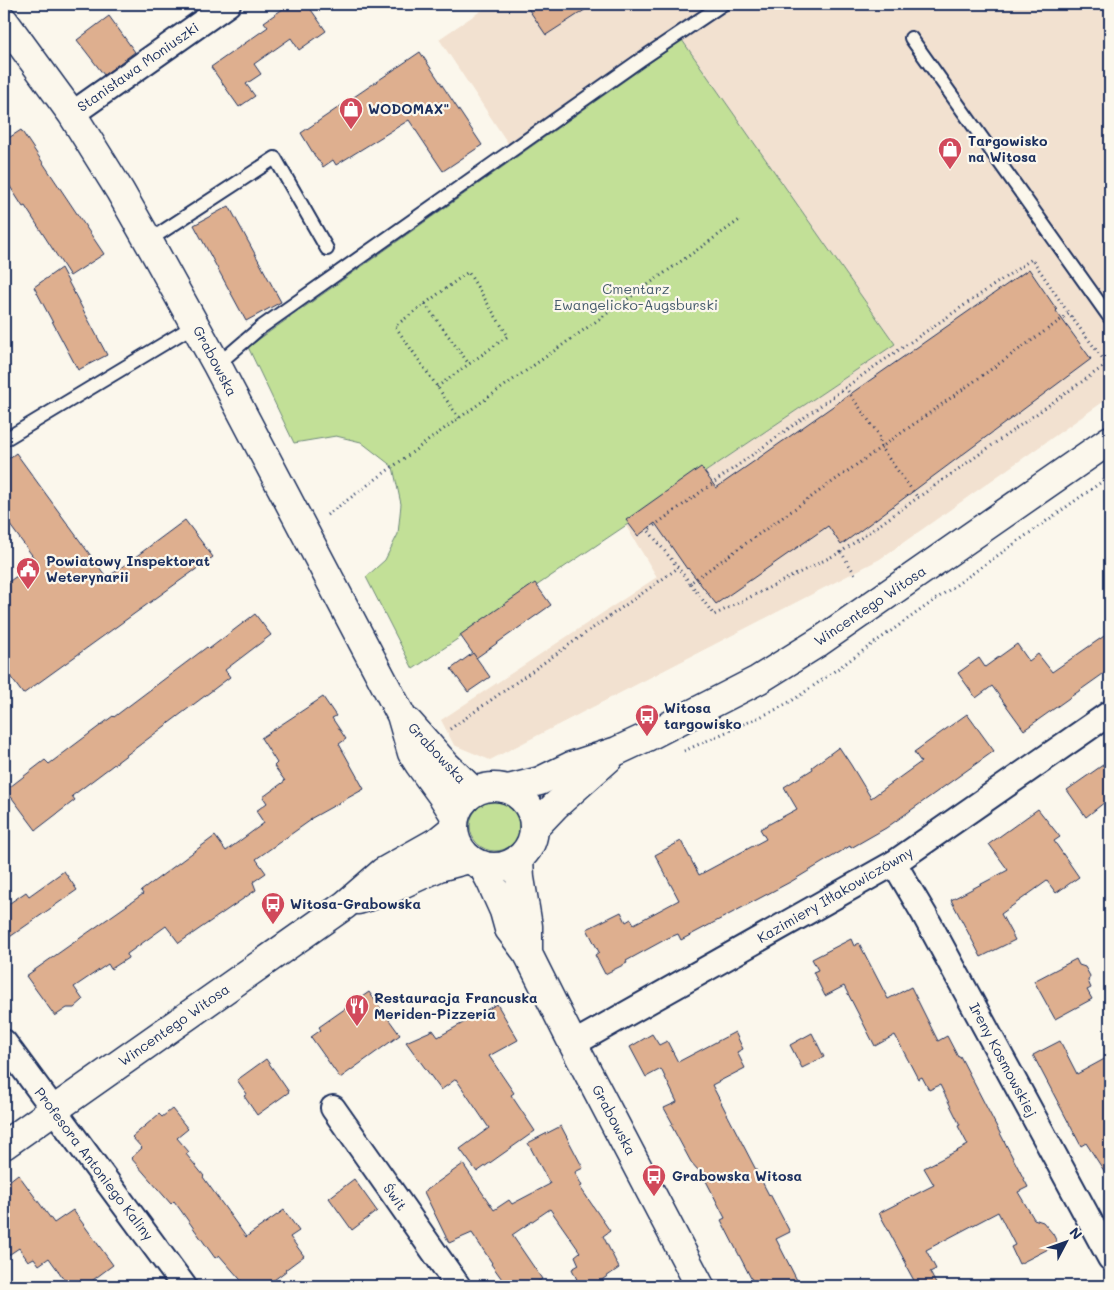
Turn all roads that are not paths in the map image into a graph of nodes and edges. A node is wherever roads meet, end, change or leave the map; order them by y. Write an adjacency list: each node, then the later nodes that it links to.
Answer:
1 (228, 4): 5 (street, Stanisława Moniuszki)
2 (723, 4): 10 (lane)
3 (4, 22): 5 (street, Grabowska)
4 (911, 38): 8 (lane)
5 (72, 114): 6 (street, Grabowska)
6 (148, 241): 7 (lane); 9 (street, Grabowska)
7 (327, 249)
8 (1110, 318)
9 (195, 325): 10 (street, Grabowska); 11 (lane)
10 (217, 365): 14 (street, Grabowska)
11 (4, 440)
12 (1110, 440): 15 (street, Wincentego Witosa)
13 (1110, 713): 22 (street, Kazimiery Iłłakowiczówny)
14 (401, 715): 17 (street, Grabowska); 18 (street, Grabowska)
15 (617, 751): 16 (street, Wincentego Witosa); 19 (street, Wincentego Witosa)
16 (508, 790): 17 (street); 19 (street)
17 (474, 792): 18 (street)
18 (454, 822): 21 (street); 23 (street, Wincentego Witosa)
19 (534, 828): 20 (street)
20 (519, 858): 21 (street); 24 (street, Grabowska)
21 (476, 862): 23 (street, Wincentego Witosa); 24 (street, Grabowska)
22 (894, 864): 26 (street, Kazimiery Iłłakowiczówny); 30 (street, Ireny Kosmowskiej)
23 (345, 905): 28 (street, Wincentego Witosa)
24 (528, 954): 26 (street, Grabowska)
25 (4, 1042): 28 (street, Profesora Antoniego Kaliny)
26 (573, 1044): 33 (street, Grabowska)
27 (333, 1108): 32 (street, Świt)
28 (54, 1110): 29 (street, Wincentego Witosa); 31 (street, Profesora Antoniego Kaliny)
29 (4, 1145)
30 (1110, 1258)
31 (184, 1286)
32 (458, 1286)
33 (700, 1286)

